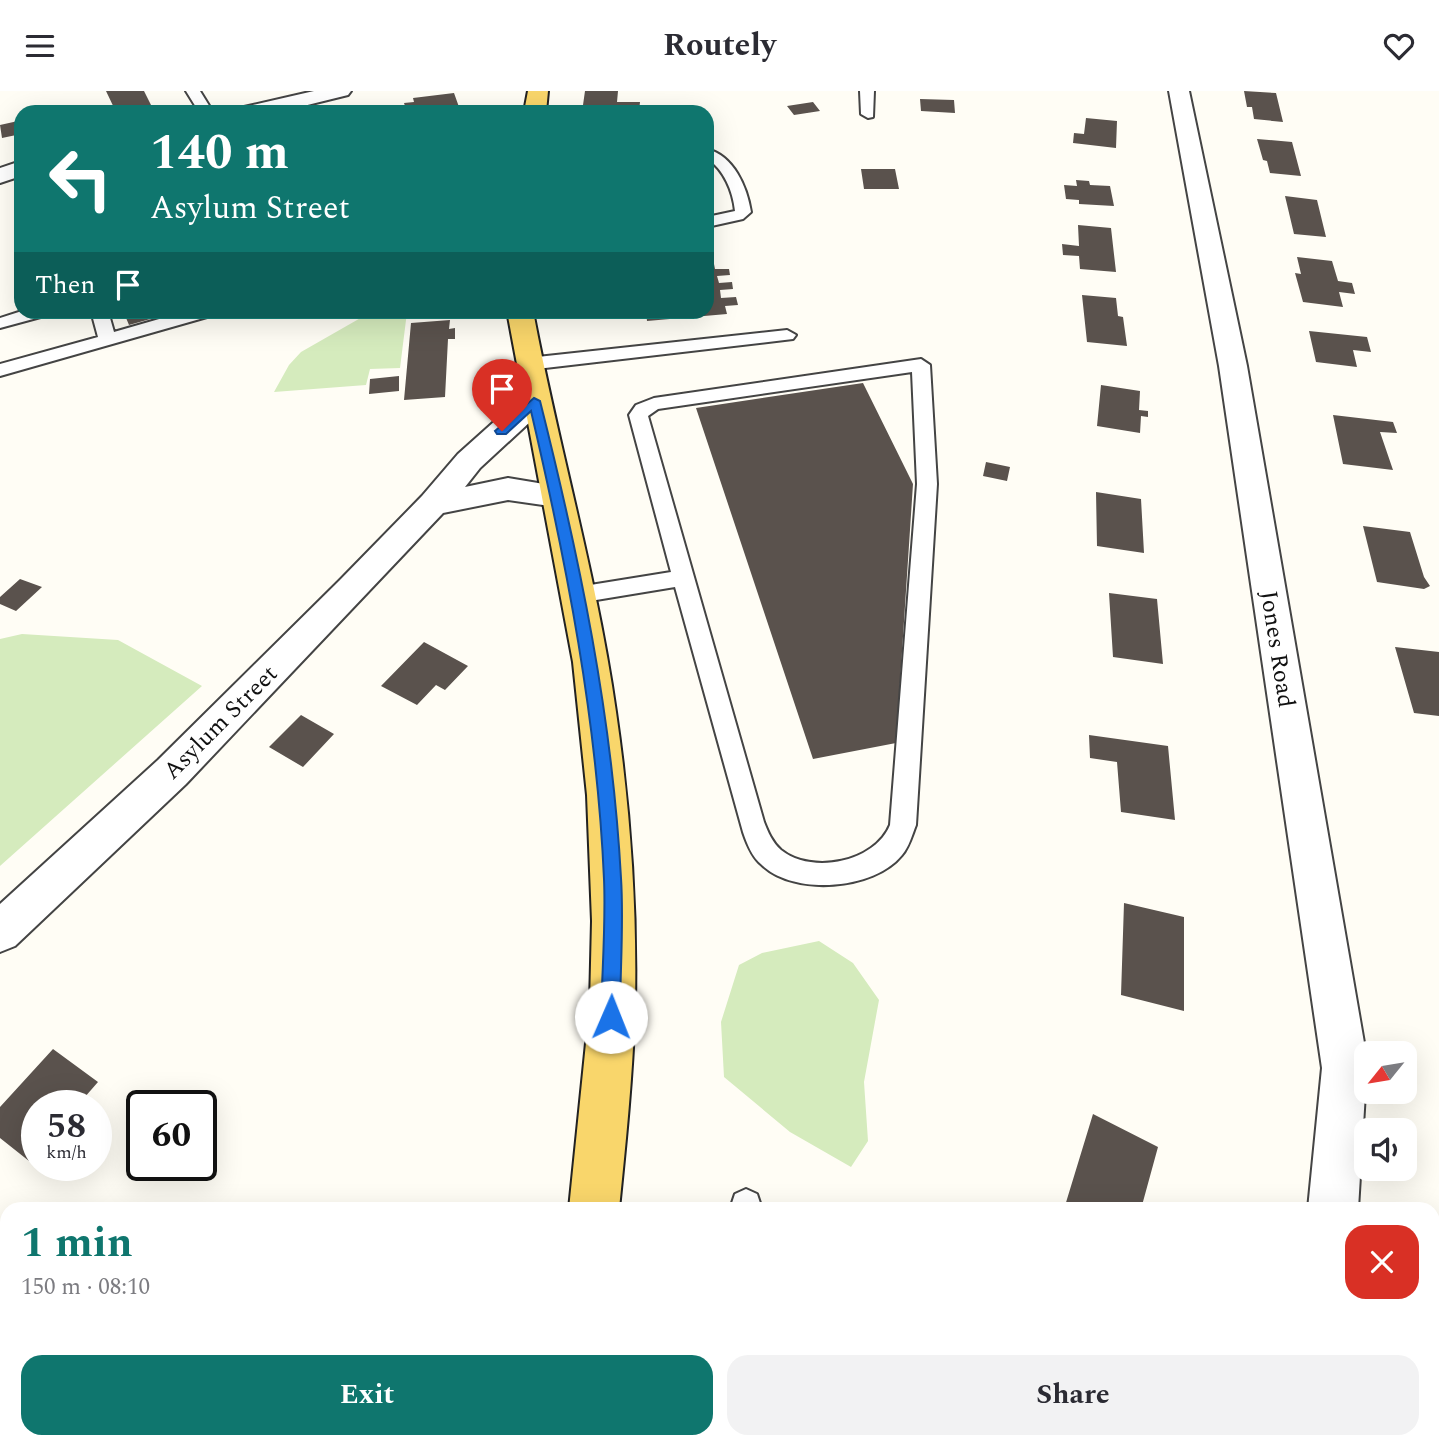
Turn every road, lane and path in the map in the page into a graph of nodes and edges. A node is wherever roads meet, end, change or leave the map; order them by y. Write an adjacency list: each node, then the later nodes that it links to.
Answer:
1 (341, 91): 4 (street)
2 (867, 91): 5 (lane)
3 (1180, 91): 22 (street, Jones Road)
4 (281, 105)
5 (868, 114)
6 (714, 156): 7 (lane)
7 (714, 221)
8 (101, 319): 12 (lane)
9 (180, 319): 12 (lane)
10 (521, 319): 13 (main road)
11 (787, 335): 13 (lane)
12 (108, 340): 14 (lane)
13 (528, 364): 15 (main road)
14 (0, 370)
15 (534, 401): 16 (main road); 17 (street, Asylum Street)
16 (557, 496): 17 (street); 19 (main road)
17 (433, 504): 20 (street, Asylum Street)
18 (682, 578): 18 (lane); 19 (lane)
19 (578, 595): 21 (main road)
20 (0, 932)
21 (594, 1202)
22 (1334, 1202)

